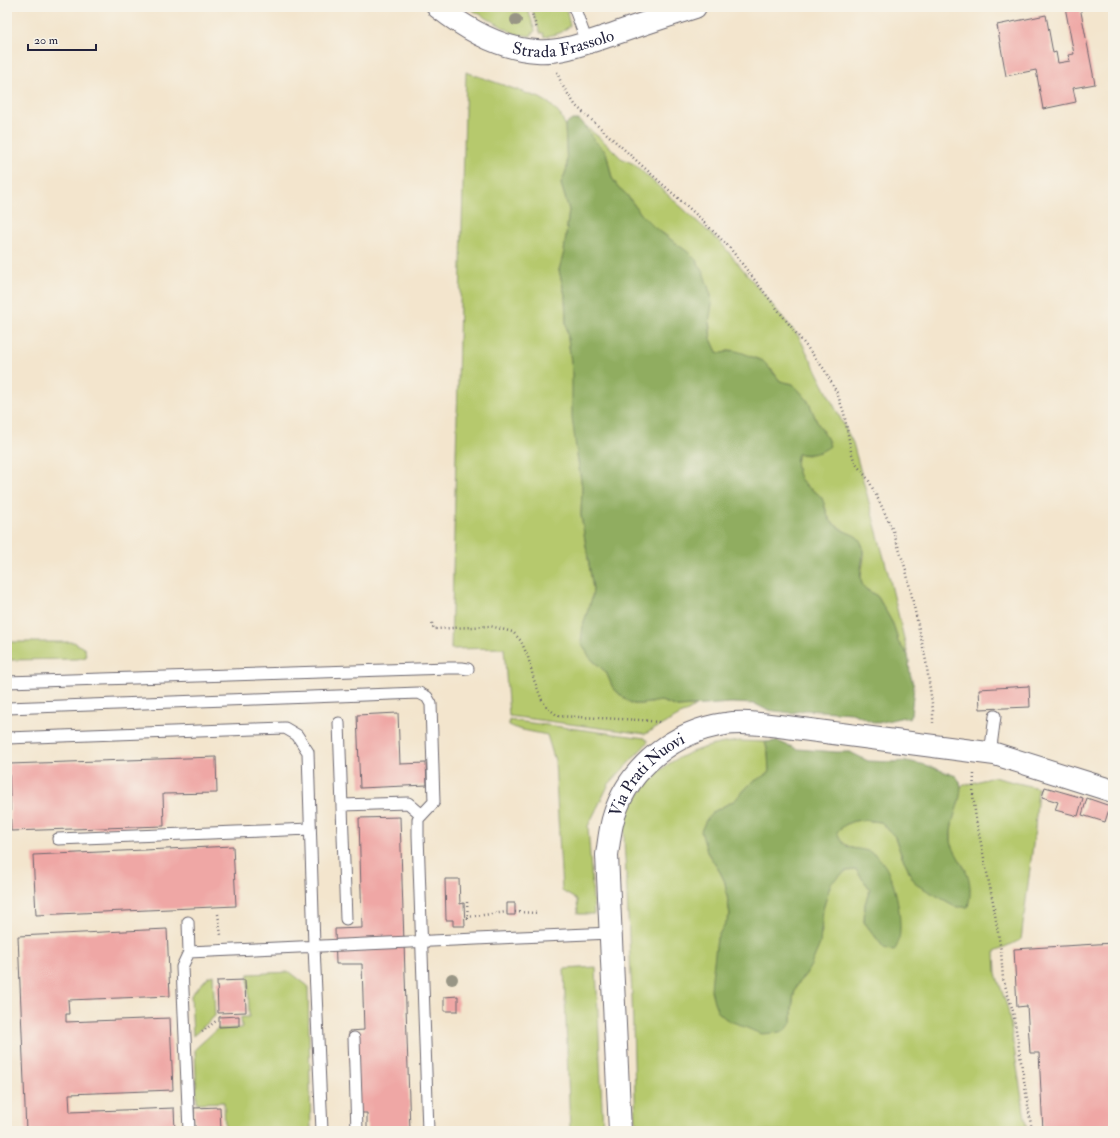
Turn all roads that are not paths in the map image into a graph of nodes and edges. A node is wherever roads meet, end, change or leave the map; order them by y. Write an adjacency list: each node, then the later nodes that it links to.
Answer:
1 (438, 7): 4 (street, Strada Frassolo)
2 (574, 7): 4 (lane)
3 (695, 7): 4 (street, Strada Frassolo)
4 (587, 42)
5 (468, 669): 6 (lane)
6 (7, 682)
7 (7, 708): 14 (lane)
8 (995, 716): 11 (lane)
9 (339, 723): 13 (lane)
10 (7, 738): 15 (lane)
11 (987, 753): 12 (street, Via Prati Nuovi); 19 (street, Via Prati Nuovi)
12 (1113, 791)
13 (342, 805): 14 (lane); 17 (lane)
14 (422, 815): 20 (lane)
15 (310, 828): 16 (lane); 21 (lane)
16 (58, 839)
17 (346, 919)
18 (188, 922): 22 (lane)
19 (610, 933): 20 (lane); 28 (street, Via Prati Nuovi)
20 (422, 941): 21 (lane); 27 (lane)
21 (314, 946): 22 (lane); 25 (lane)
22 (189, 952): 24 (lane)
23 (354, 1038): 26 (lane)
24 (189, 1131)
25 (322, 1131)
26 (357, 1131)
27 (428, 1131)
28 (620, 1131)

